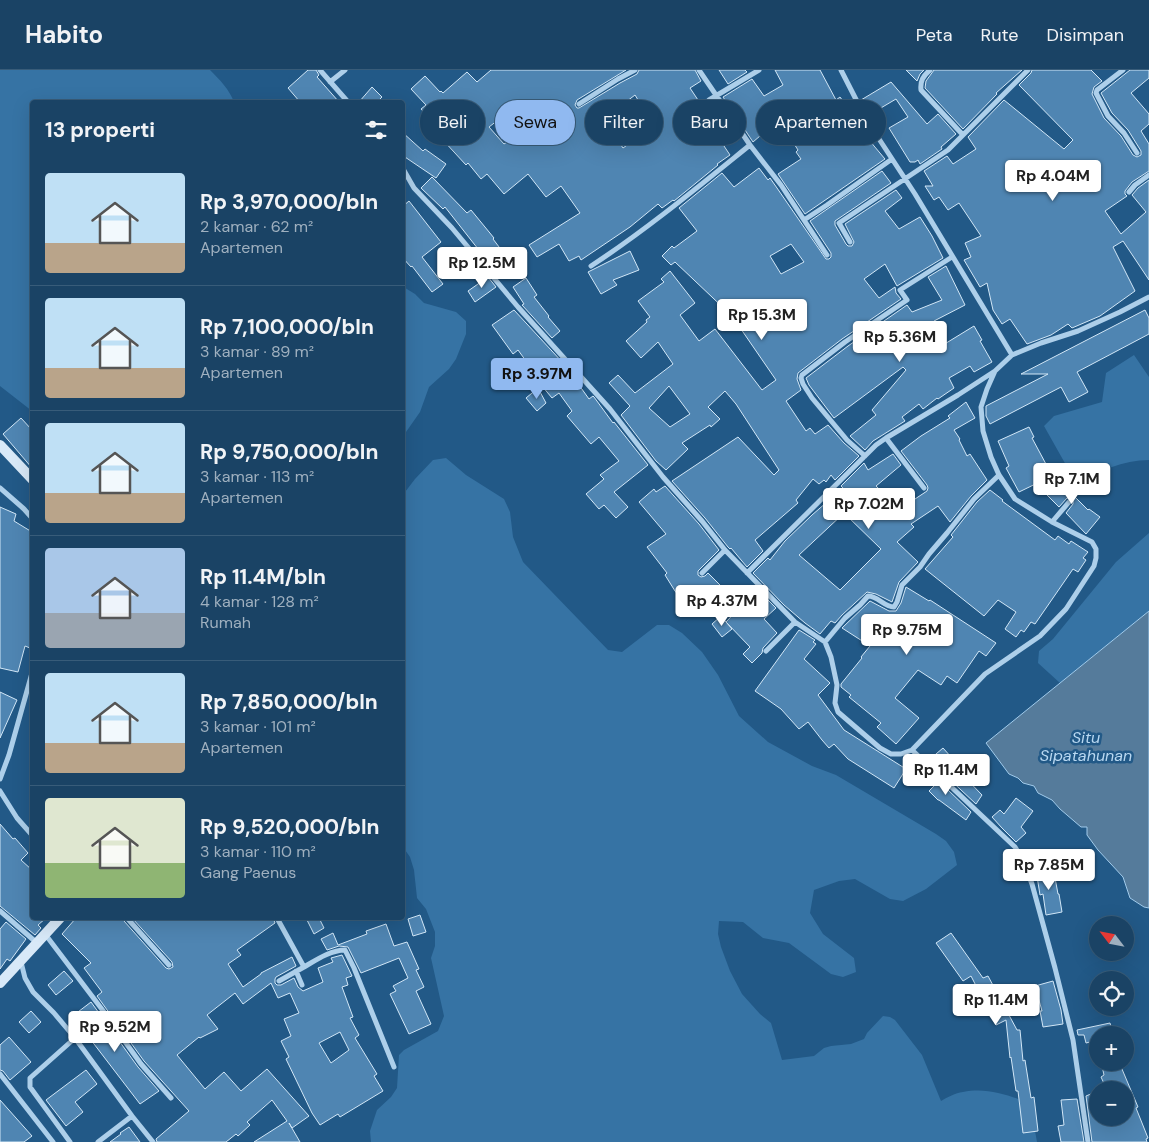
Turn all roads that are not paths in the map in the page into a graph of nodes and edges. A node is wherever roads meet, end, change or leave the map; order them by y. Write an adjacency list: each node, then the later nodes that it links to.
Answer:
1 (320, 70): 10 (street)
2 (345, 70): 10 (street)
3 (635, 70): 14 (street)
4 (698, 70): 11 (street)
5 (759, 70): 11 (street)
6 (841, 70): 18 (street)
7 (930, 70): 15 (street)
8 (1028, 70): 15 (street)
9 (1122, 70): 17 (street)
10 (330, 82): 12 (street)
11 (716, 96): 13 (street); 16 (street)
12 (346, 100)
13 (709, 100)
14 (579, 104)
15 (963, 135): 21 (street)
16 (750, 145): 23 (street); 27 (street)
17 (1137, 153)
18 (892, 159): 21 (street); 23 (street)
19 (405, 172): 41 (street)
20 (1149, 175): 22 (street)
21 (905, 179): 24 (street); 26 (street)
22 (1129, 192)
23 (804, 220): 25 (street)
24 (850, 242)
25 (827, 255)
26 (952, 257): 29 (street); 33 (street)
27 (590, 266)
28 (1149, 297): 29 (street)
29 (1012, 355): 30 (street)
30 (995, 371): 31 (street); 34 (street)
31 (886, 438): 33 (street); 37 (street)
32 (0, 445): 35 (main road)
33 (865, 456): 43 (street)
34 (999, 476): 40 (street); 45 (street)
35 (30, 477)
36 (0, 488): 39 (street)
37 (924, 488)
38 (1069, 502): 40 (street)
39 (30, 516)
40 (1052, 522): 48 (street)
41 (725, 550): 42 (street); 43 (street)
42 (702, 573)
43 (747, 573): 44 (street)
44 (795, 622): 45 (street); 46 (street)
45 (825, 642): 48 (street)
46 (766, 651)
47 (30, 680): 49 (street)
48 (912, 750): 74 (street)
49 (0, 779)
50 (0, 791): 51 (street)
51 (30, 834)
52 (0, 911): 57 (street)
53 (58, 920): 56 (main road)
54 (129, 920): 59 (street)
55 (278, 920): 60 (street)
56 (45, 934): 57 (main road); 68 (street)
57 (38, 943): 58 (main road)
58 (21, 961): 63 (main road); 65 (street)
59 (169, 965)
60 (304, 967): 61 (street); 66 (street)
61 (296, 971): 62 (street); 64 (street)
62 (279, 981)
63 (0, 983)
64 (302, 985)
65 (74, 1038): 69 (street); 71 (street)
66 (394, 1067)
67 (0, 1074): 70 (street)
68 (171, 1098)
69 (132, 1116): 72 (street); 73 (street)
70 (53, 1142)
71 (70, 1142)
72 (98, 1142)
73 (153, 1142)
74 (1088, 1142)

